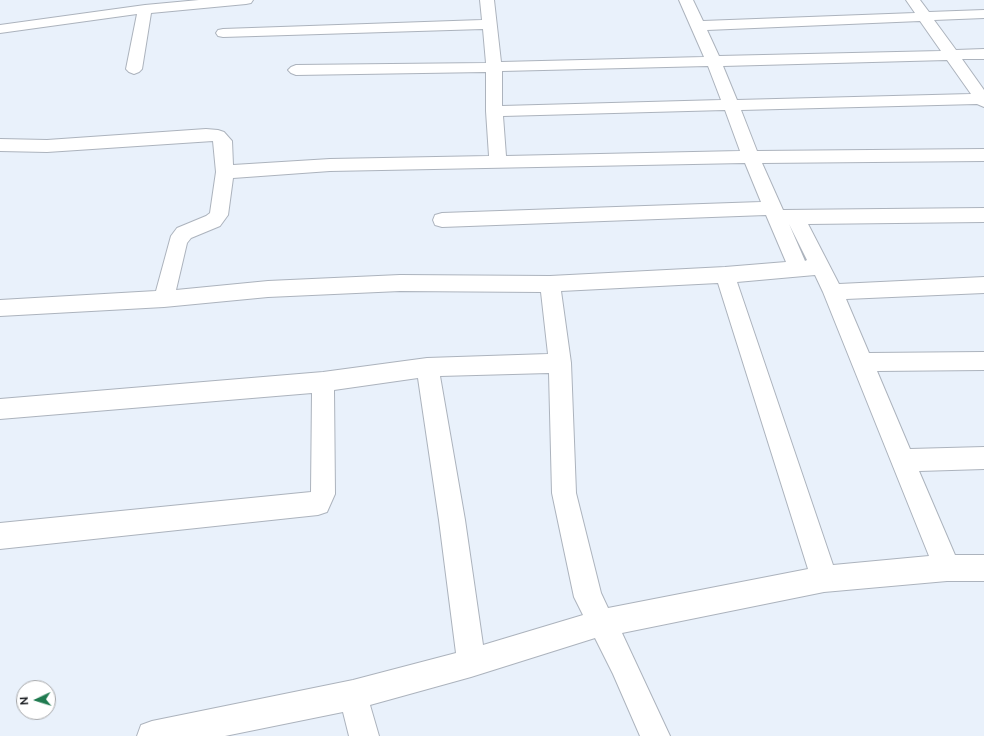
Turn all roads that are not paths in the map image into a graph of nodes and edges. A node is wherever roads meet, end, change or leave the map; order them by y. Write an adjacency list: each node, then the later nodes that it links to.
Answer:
1 (246, 0): 8 (street)
2 (487, 0): 9 (street)
3 (686, 0): 10 (street)
4 (913, 0): 7 (street)
5 (145, 9): 8 (street); 11 (street); 16 (street)
6 (984, 14): 7 (street)
7 (924, 16): 10 (street); 12 (street)
8 (226, 23): 9 (street)
9 (489, 24): 15 (street)
10 (698, 26): 14 (street)
11 (0, 30)
12 (950, 54): 13 (street); 14 (street); 18 (street)
13 (984, 54)
14 (713, 60): 15 (street); 19 (street)
15 (494, 67): 17 (street); 20 (street)
16 (134, 69)
17 (296, 70)
18 (983, 100): 19 (street)
19 (732, 105): 20 (street); 23 (street)
20 (494, 111): 24 (street)
21 (0, 145): 25 (street)
22 (984, 155): 23 (street)
23 (751, 157): 24 (street); 26 (street)
24 (498, 163): 25 (street)
25 (225, 172): 36 (street)
26 (775, 212): 28 (street); 29 (street); 31 (street)
27 (984, 215): 28 (street)
28 (796, 218): 30 (street)
29 (442, 220)
30 (821, 267): 31 (street); 35 (street)
31 (799, 269): 32 (street)
32 (725, 275): 33 (street); 49 (street)
33 (550, 284): 36 (street); 40 (street)
34 (984, 285): 35 (street)
35 (833, 292): 39 (street)
36 (164, 299): 37 (street)
37 (0, 308)
38 (984, 361): 39 (street)
39 (862, 362): 45 (street)
40 (560, 363): 41 (street); 50 (street)
41 (428, 367): 42 (street); 51 (street)
42 (322, 382): 43 (street); 46 (street)
43 (0, 409)
44 (984, 458): 45 (street)
45 (903, 460): 47 (street)
46 (0, 536)
47 (947, 568): 48 (street); 49 (street)
48 (984, 568)
49 (824, 579): 50 (street)
50 (600, 623): 51 (street); 55 (street)
51 (471, 663): 52 (street)
52 (353, 695): 53 (street); 54 (street)
53 (152, 736)
54 (364, 736)
55 (655, 736)

